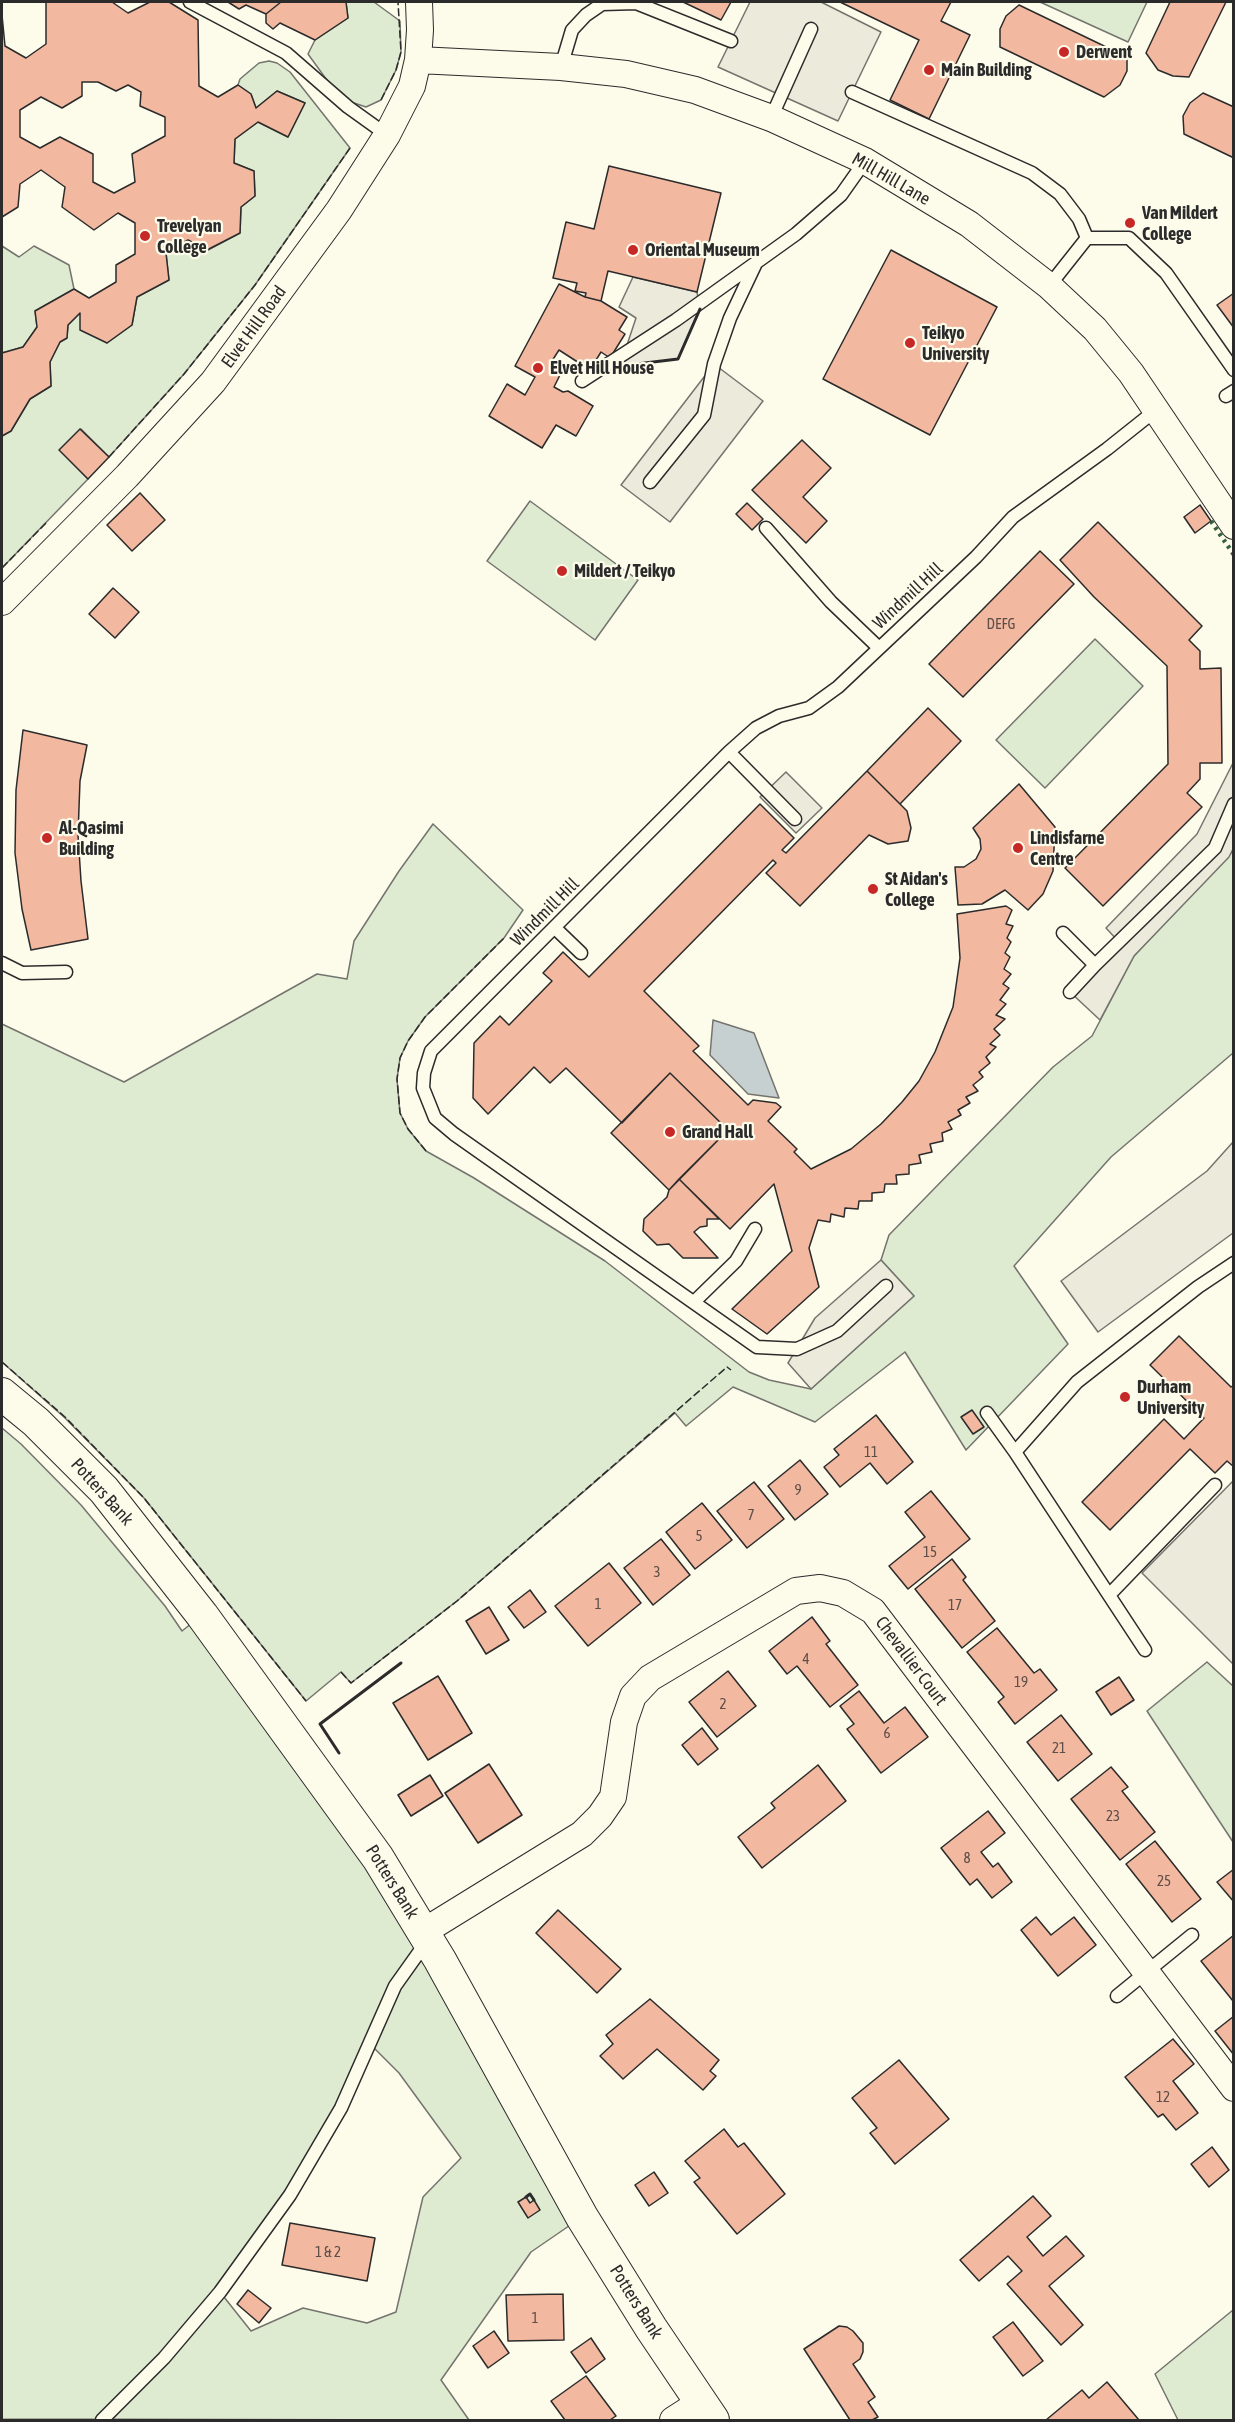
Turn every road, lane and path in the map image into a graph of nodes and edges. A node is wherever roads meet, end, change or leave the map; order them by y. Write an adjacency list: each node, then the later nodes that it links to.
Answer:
1 (190, 2): 9 (lane)
2 (418, 2): 5 (street, Elvet Hill Road)
3 (811, 29): 8 (lane)
4 (731, 41): 6 (lane)
5 (418, 60): 6 (street, Mill Hill Lane); 9 (street, Elvet Hill Road)
6 (561, 67): 8 (street, Mill Hill Lane)
7 (852, 92): 11 (lane)
8 (771, 118): 10 (street, Mill Hill Lane)
9 (387, 135): 20 (street, Elvet Hill Road)
10 (865, 161): 12 (lane); 13 (street, Mill Hill Lane)
11 (1087, 238): 13 (lane); 14 (lane)
12 (756, 262): 15 (lane); 17 (lane)
13 (1048, 286): 16 (street, Mill Hill Lane)
14 (1233, 370)
15 (582, 381)
16 (1156, 410): 18 (street, Mill Hill Lane); 21 (lane, Windmill Hill)
17 (650, 482)
18 (1233, 526)
19 (766, 528): 21 (lane)
20 (2, 602)
21 (879, 648): 22 (lane, Windmill Hill)
22 (729, 752): 24 (lane); 25 (lane, Windmill Hill)
23 (1233, 804): 29 (lane)
24 (795, 819)
25 (555, 928): 27 (lane); 35 (lane, Windmill Hill)
26 (1064, 933): 29 (lane)
27 (581, 953)
28 (2, 963): 30 (lane)
29 (1095, 965): 31 (lane)
30 (66, 972)
31 (1070, 992)
32 (755, 1229): 35 (lane)
33 (1233, 1263): 38 (lane)
34 (886, 1286): 35 (lane, Windmill Hill)
35 (694, 1302)
36 (2, 1394): 43 (street, Potters Bank)
37 (987, 1413): 38 (lane)
38 (1014, 1452): 40 (lane)
39 (1215, 1485): 40 (lane)
40 (1110, 1594): 41 (lane)
41 (1145, 1650)
42 (1192, 1935): 44 (lane)
43 (426, 1936): 44 (street, Chevallier Court); 47 (street, Potters Bank); 48 (lane)
44 (1147, 1972): 45 (lane); 46 (street, Chevallier Court)
45 (1117, 1996)
46 (1233, 2088)
47 (707, 2411): 49 (street)
48 (102, 2421)
49 (673, 2421)

